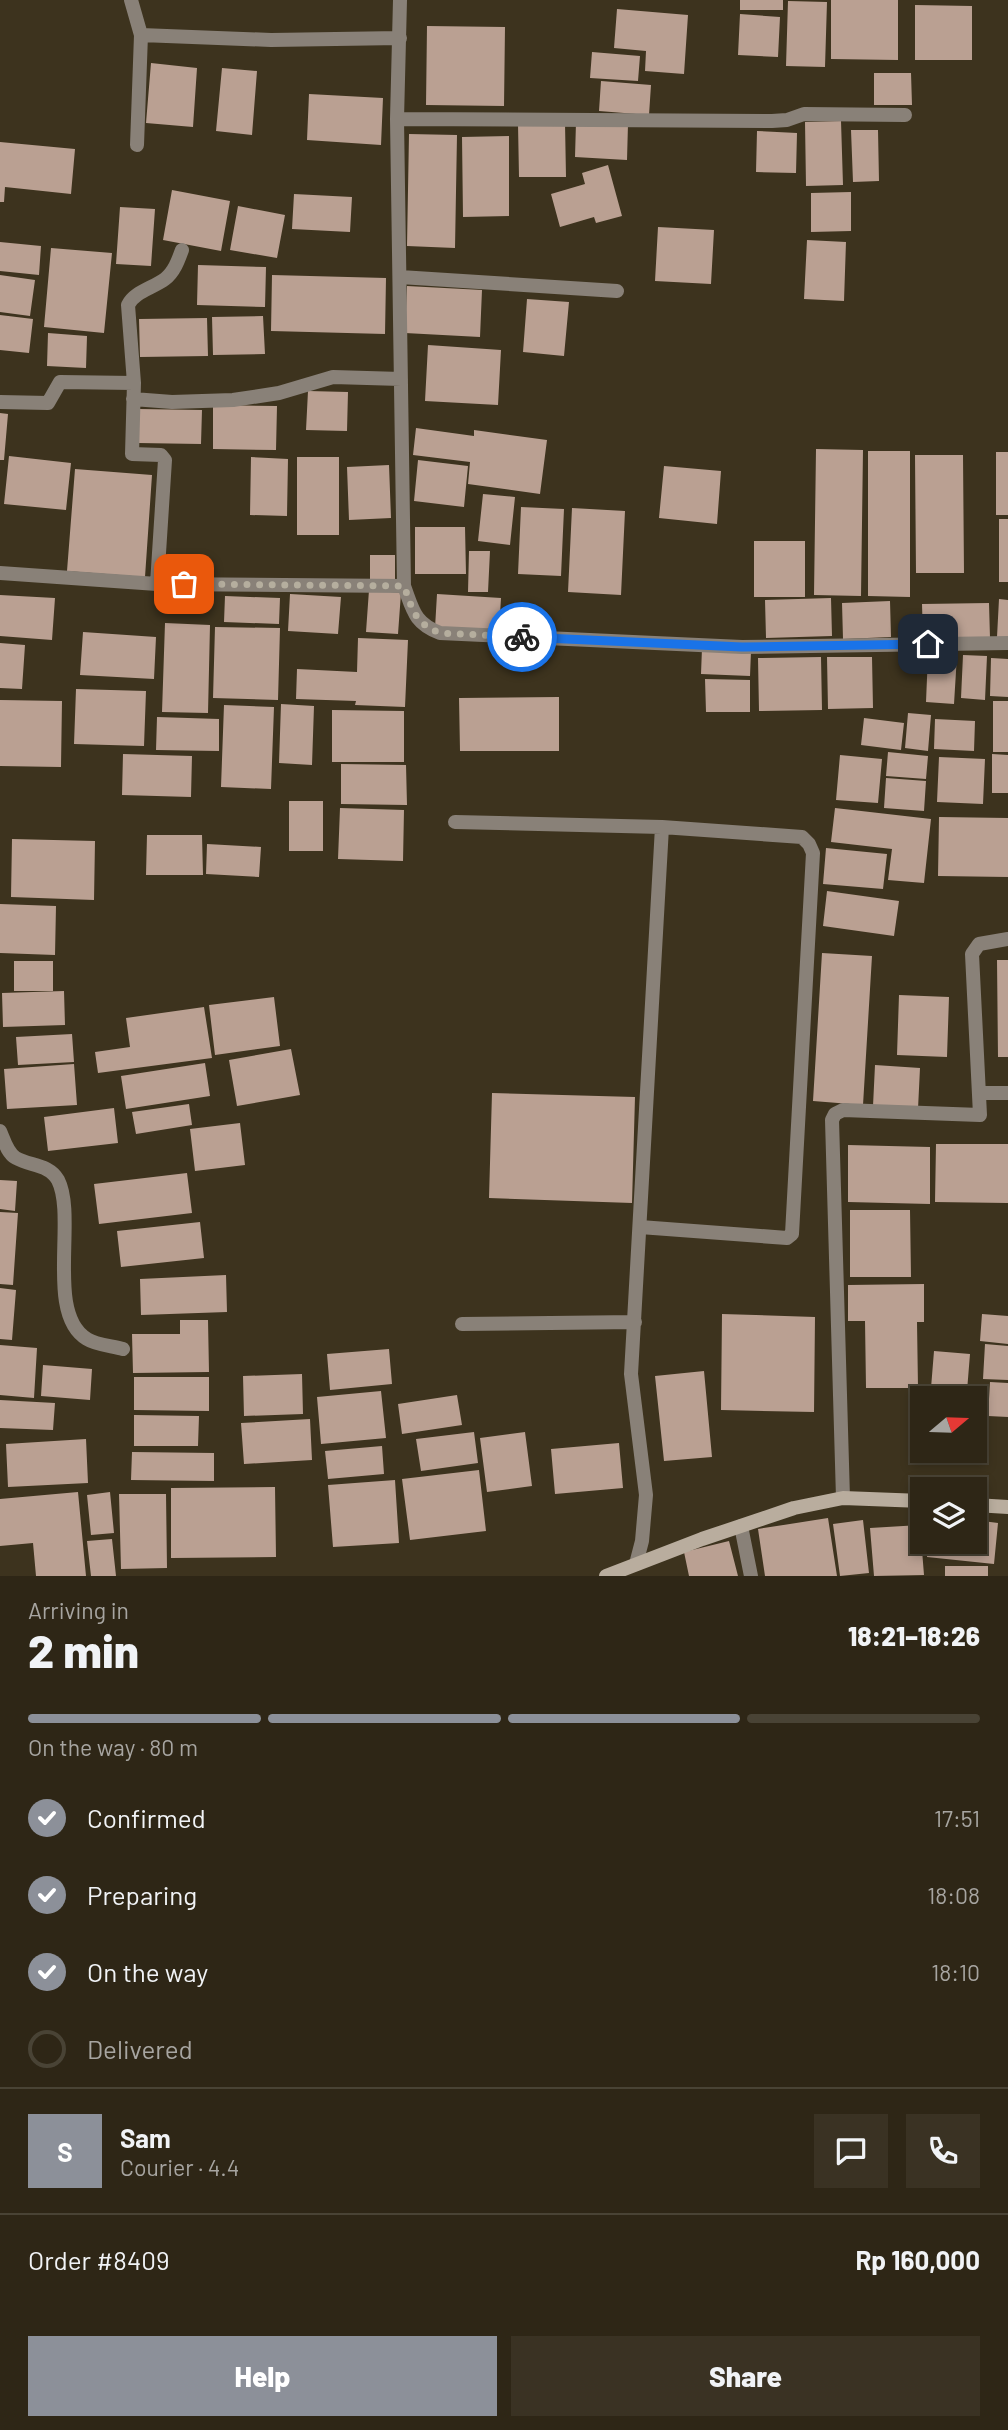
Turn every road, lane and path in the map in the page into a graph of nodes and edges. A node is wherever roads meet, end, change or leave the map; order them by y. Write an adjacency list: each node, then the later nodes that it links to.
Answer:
1 (131, 0): 3 (street)
2 (400, 0): 4 (street)
3 (141, 35): 4 (street); 7 (street)
4 (400, 38): 6 (street)
5 (905, 115): 6 (street)
6 (397, 119): 9 (street)
7 (137, 145)
8 (182, 250): 12 (street)
9 (400, 277): 10 (street); 11 (street)
10 (617, 291)
11 (401, 379): 13 (street); 17 (street)
12 (134, 383): 13 (street); 14 (street)
13 (133, 399): 16 (street)
14 (0, 402)
15 (0, 573): 16 (street)
16 (157, 584): 17 (street)
17 (404, 586): 18 (street)
18 (1008, 643)
19 (455, 822): 20 (street)
20 (662, 827): 25 (street); 25 (street)
21 (1008, 939): 22 (street)
22 (979, 1093): 23 (street); 29 (street)
23 (1008, 1093)
24 (0, 1131): 28 (street)
25 (639, 1227): 26 (street)
26 (635, 1322): 27 (street); 34 (street)
27 (462, 1324)
28 (123, 1349)
29 (843, 1498): 30 (street); 33 (street)
30 (910, 1501)
31 (987, 1506): 32 (street)
32 (1008, 1507)
33 (741, 1526): 34 (street); 36 (street)
34 (636, 1564): 35 (street)
35 (606, 1576)
36 (751, 1576)

